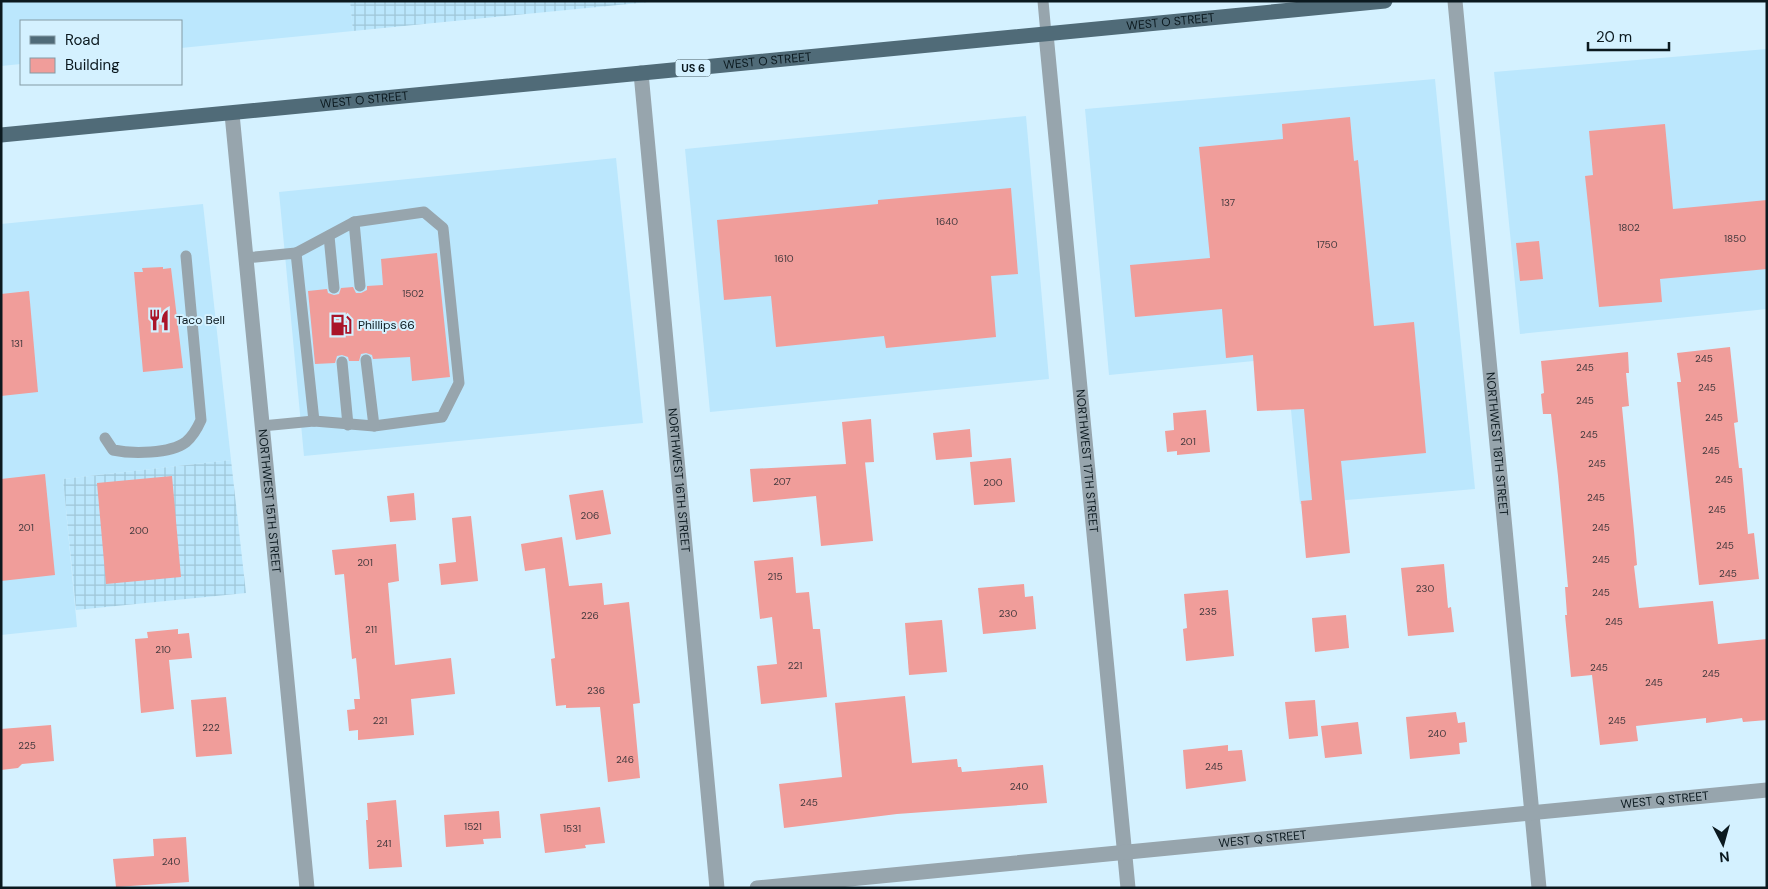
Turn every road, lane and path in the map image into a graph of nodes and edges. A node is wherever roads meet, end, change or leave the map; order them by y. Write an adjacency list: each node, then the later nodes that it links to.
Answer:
1 (1043, 1): 4 (lane)
2 (1385, 1): 4 (main road, WEST O STREET / US 6)
3 (1455, 1): 23 (street, NORTHWEST 18TH STREET)
4 (1046, 34): 5 (main road, WEST O STREET / US 6); 24 (street, NORTHWEST 17TH STREET)
5 (641, 73): 6 (main road, WEST O STREET / US 6); 26 (street, NORTHWEST 16TH STREET)
6 (232, 114): 7 (main road, WEST O STREET / US 6); 12 (street, NORTHWEST 15TH STREET)
7 (1, 135)
8 (354, 222): 9 (lane); 13 (lane); 20 (lane)
9 (329, 236): 10 (lane); 14 (lane)
10 (296, 253): 12 (lane); 17 (lane)
11 (186, 256): 21 (lane)
12 (245, 258): 19 (street, NORTHWEST 15TH STREET)
13 (360, 286)
14 (334, 288)
15 (366, 360): 20 (lane)
16 (342, 362): 18 (lane)
17 (314, 421): 18 (lane); 19 (lane)
18 (348, 425): 20 (lane)
19 (262, 426): 25 (street, NORTHWEST 15TH STREET)
20 (374, 426)
21 (106, 438)
22 (1767, 790): 23 (street, WEST Q STREET)
23 (1532, 813): 24 (street, WEST Q STREET); 29 (street, NORTHWEST 18TH STREET)
24 (1124, 852): 27 (street, WEST Q STREET); 28 (street, NORTHWEST 17TH STREET)
25 (307, 888)
26 (717, 888)
27 (756, 888)
28 (1128, 888)
29 (1539, 888)

